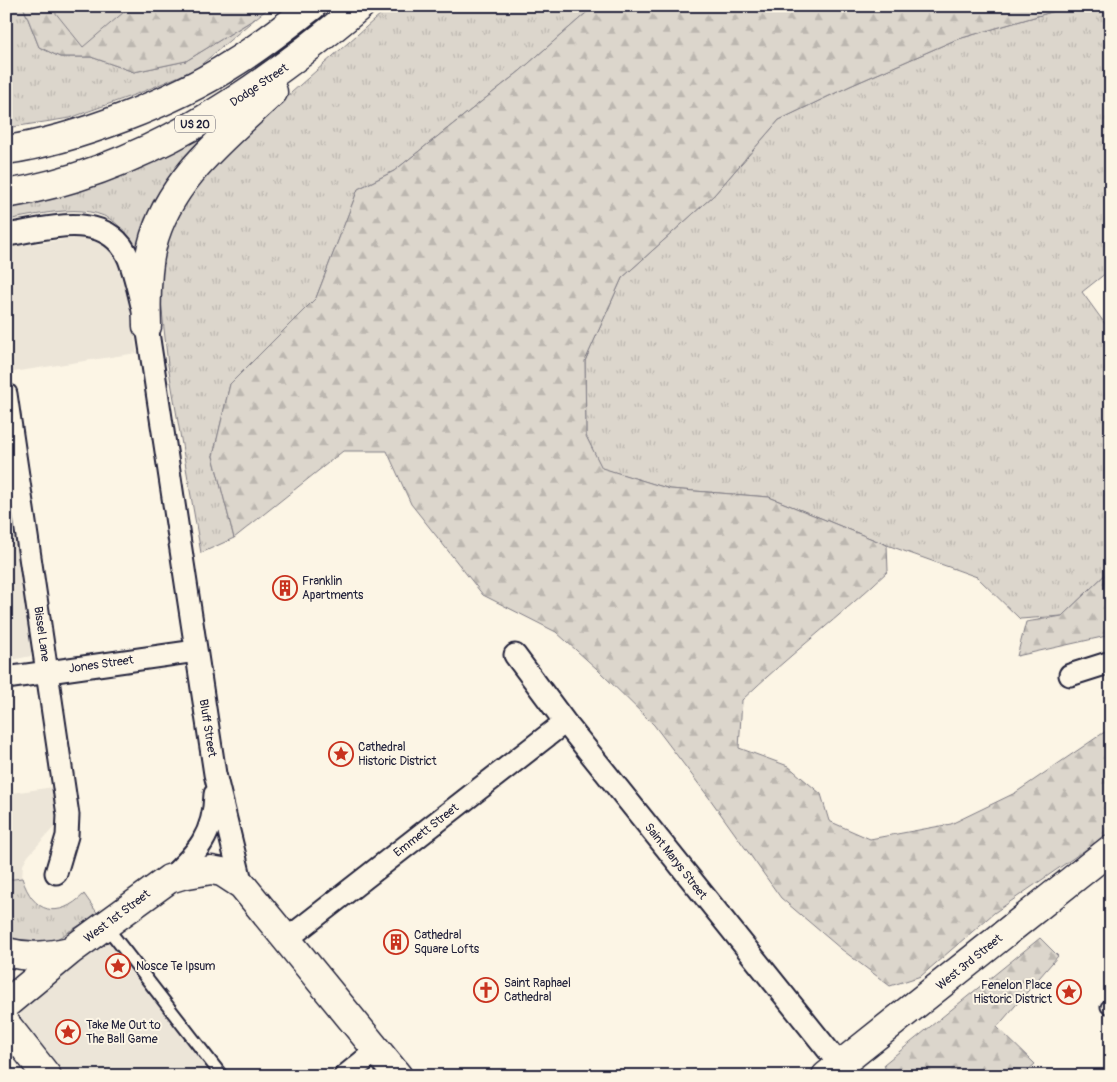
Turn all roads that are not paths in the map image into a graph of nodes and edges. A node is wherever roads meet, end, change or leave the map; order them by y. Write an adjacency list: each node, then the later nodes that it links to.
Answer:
1 (312, 6): 4 (main road)
2 (360, 6): 5 (main road, Dodge Street / US 20)
3 (366, 6): 7 (main road)
4 (6, 150)
5 (6, 194)
6 (6, 235): 7 (street, Bluff Street)
7 (147, 326): 9 (street, Bluff Street)
8 (6, 394): 12 (street, Bissel Lane)
9 (196, 651): 12 (street, Jones Street); 16 (street, Bluff Street)
10 (516, 655): 15 (street, Saint Marys Street)
11 (1111, 662): 13 (street)
12 (47, 672): 14 (street, Jones Street); 18 (street, Bissel Lane)
13 (1070, 675)
14 (6, 678)
15 (565, 722): 22 (street, Emmett Street); 28 (street, Saint Marys Street)
16 (215, 774): 19 (street); 20 (street, Bluff Street)
17 (1111, 849): 28 (main road, West 3rd Street)
18 (56, 873)
19 (169, 879): 20 (main road, West 1st Street); 21 (main road, West 1st Street)
20 (242, 885): 22 (main road, Bluff Street)
21 (106, 925): 23 (main road, West 1st Street); 30 (lane)
22 (287, 939): 27 (main road, Bluff Street)
23 (70, 951): 24 (main road); 25 (main road, West 1st Street)
24 (6, 952)
25 (6, 1004)
26 (6, 1024): 29 (main road)
27 (377, 1050): 31 (street); 32 (main road, Bluff Street)
28 (833, 1070)
29 (48, 1076)
30 (222, 1076)
31 (345, 1076)
32 (398, 1076)

